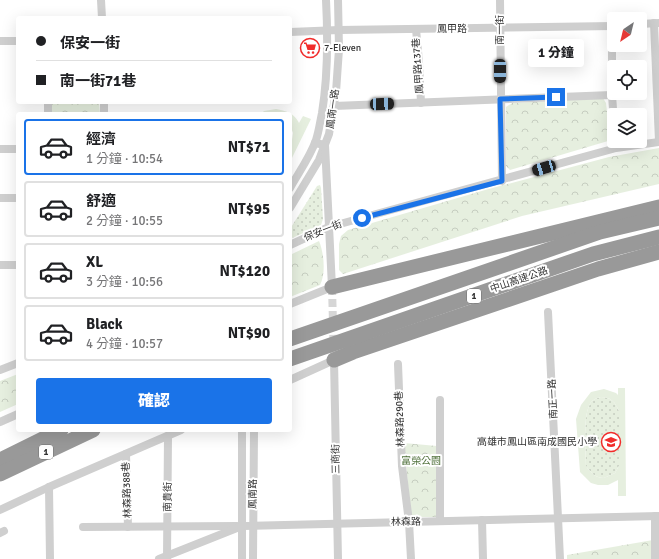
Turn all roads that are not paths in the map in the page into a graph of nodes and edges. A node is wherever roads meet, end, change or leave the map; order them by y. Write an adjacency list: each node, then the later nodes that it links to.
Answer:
1 (101, 0): 5 (street)
2 (326, 0): 10 (street, 鳳南一路)
3 (338, 0): 11 (street, 鳳南一路)
4 (500, 0): 8 (street, 南一街)
5 (102, 16)
6 (656, 23): 19 (street)
7 (607, 26): 8 (street, 鳳甲路)
8 (500, 28): 9 (street, 鳳甲路); 16 (street, 南一街)
9 (416, 29): 11 (street, 鳳甲路); 17 (street, 鳳甲路137巷)
10 (327, 30): 11 (street, 鳳甲路); 12 (street, 鳳甲路); 21 (street, 鳳南一路)
11 (339, 30): 18 (street, 鳳南一路)
12 (292, 32)
13 (0, 41): 14 (street)
14 (16, 41)
15 (607, 95): 16 (street)
16 (500, 99): 17 (street); 26 (street, 南一街)
17 (420, 103): 18 (street)
18 (334, 106): 22 (street, 鳳南一路)
19 (659, 141): 20 (street, 保安一街)
20 (647, 142)
21 (315, 144): 22 (street); 27 (street, 鳳南一路)
22 (325, 145): 30 (street, 鳳南一路); 33 (street)
23 (607, 148): 26 (street, 保安一街)
24 (0, 149): 25 (street)
25 (16, 149)
26 (502, 181): 33 (street, 保安一街)
27 (292, 184)
28 (0, 198): 29 (street)
29 (16, 198)
30 (292, 205)
31 (659, 207): 39 (highway)
32 (655, 218): 42 (highway, 中山高速公路 / 1, bridge)
33 (329, 227): 35 (street, 保安一街); 39 (street)
34 (659, 238): 43 (highway, 中山高速公路 / 1, bridge)
35 (292, 244)
36 (659, 252): 44 (highway)
37 (0, 265): 38 (street)
38 (16, 265)
39 (332, 287): 40 (street)
40 (292, 303)
41 (548, 312): 64 (street, 南正一路)
42 (292, 338)
43 (292, 358)
44 (334, 360): 48 (street); 68 (street, 三商街)
45 (16, 364): 47 (street)
46 (398, 364): 67 (street, 林森路290巷)
47 (0, 370)
48 (292, 379)
49 (440, 400): 66 (street)
50 (16, 415): 51 (street)
51 (0, 422)
52 (57, 432): 59 (highway, 1)
53 (89, 432): 60 (highway, 1)
54 (177, 432): 57 (street)
55 (242, 432): 70 (street, 鳳南路)
56 (254, 432): 71 (street, 鳳南路)
57 (168, 436): 58 (street); 69 (street, 南貴街)
58 (126, 454): 61 (street); 73 (street, 林森路388巷)
59 (0, 460)
60 (0, 474)
61 (49, 487): 62 (street); 75 (street)
62 (0, 510)
63 (657, 516): 64 (street, 林森路); 83 (street)
64 (558, 518): 65 (street, 林森路); 82 (street, 南正一路)
65 (482, 520): 66 (street, 林森路); 81 (street)
66 (440, 521): 67 (street, 林森路)
67 (409, 522): 68 (street, 林森路); 80 (street, 林森路290巷)
68 (338, 524): 71 (street, 林森路); 79 (street, 三商街)
69 (168, 526): 70 (street); 73 (street); 74 (street, 南貴街)
70 (242, 526): 71 (street, 林森路); 74 (street, 林森路); 77 (street, 鳳南路)
71 (253, 526): 78 (street, 鳳南路)
72 (83, 527): 73 (street)
73 (128, 527)
74 (167, 557): 76 (street, 林森路)
75 (50, 559)
76 (159, 559)
77 (242, 559)
78 (253, 559)
79 (338, 559)
80 (410, 559)
81 (483, 559)
82 (560, 559)
83 (655, 559)

